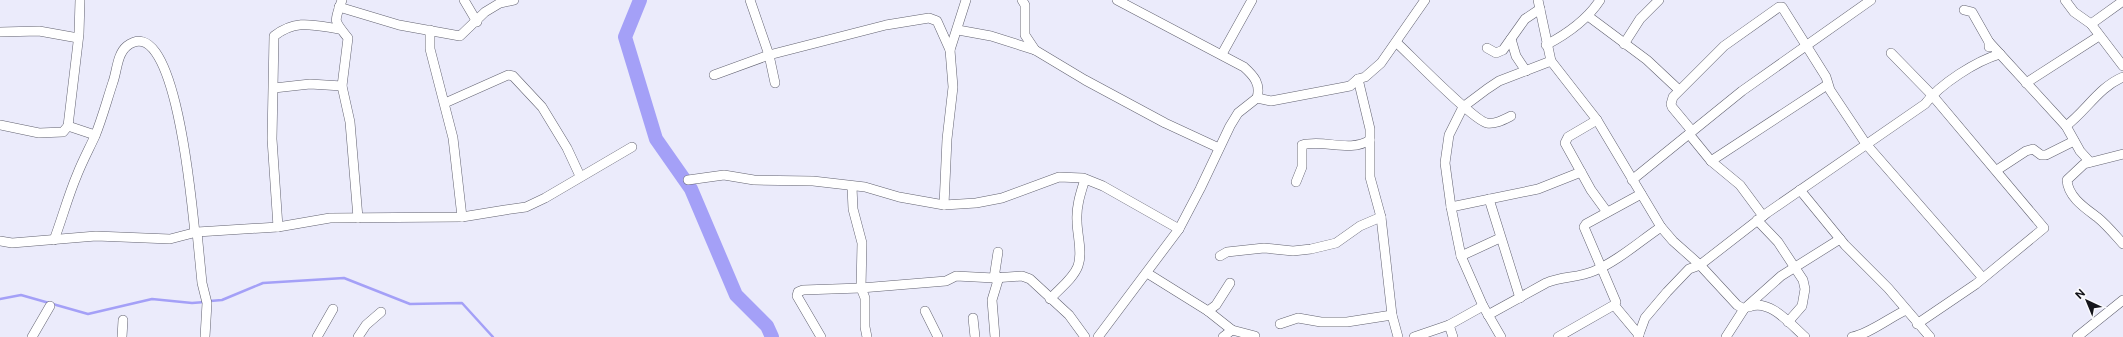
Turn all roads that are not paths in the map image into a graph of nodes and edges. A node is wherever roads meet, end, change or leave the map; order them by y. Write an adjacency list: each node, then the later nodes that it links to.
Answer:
1 (80, 0): 26 (street)
2 (464, 0): 19 (street)
3 (514, 0): 19 (street)
4 (750, 0): 39 (street)
5 (966, 0): 23 (street)
6 (1022, 0): 35 (street)
7 (1117, 0): 37 (street)
8 (1252, 0): 37 (street)
9 (1425, 0): 29 (street)
10 (1600, 0): 18 (street)
11 (1871, 0): 31 (street)
12 (2065, 0): 20 (street)
13 (1654, 1): 30 (street)
14 (2123, 1): 20 (street)
15 (340, 4): 21 (street); 22 (street)
16 (1539, 5): 27 (street); 32 (street)
17 (1964, 10): 28 (street)
18 (1588, 16): 30 (street); 32 (street)
19 (477, 22): 22 (street)
20 (2091, 24): 25 (street)
21 (340, 29): 50 (street); 51 (street)
22 (430, 30): 55 (street)
23 (958, 30): 34 (street); 35 (street)
24 (0, 32): 26 (street)
25 (2099, 36): 42 (street); 48 (street)
26 (78, 38): 60 (street)
27 (1511, 39): 33 (street); 43 (street)
28 (1989, 42): 38 (street); 40 (street)
29 (1397, 43): 46 (street); 56 (street)
30 (1624, 44): 52 (street)
31 (1806, 44): 49 (street); 52 (street); 62 (street)
32 (1546, 45): 41 (street)
33 (1488, 48)
34 (950, 50): 39 (street); 83 (street)
35 (1035, 50): 68 (street)
36 (1891, 53): 53 (street)
37 (1222, 54): 54 (street)
38 (2000, 54): 40 (street); 48 (street)
39 (769, 55): 44 (street); 47 (street)
40 (1991, 57): 53 (street)
41 (1551, 61): 43 (street); 58 (street)
42 (2123, 66)
43 (1526, 71): 56 (street)
44 (714, 75)
45 (2123, 77): 61 (street)
46 (1358, 79): 54 (street); 64 (street)
47 (775, 83)
48 (2026, 83): 61 (street)
49 (1827, 85): 66 (street); 70 (street)
50 (342, 86): 51 (street); 88 (street)
51 (274, 88): 90 (street)
52 (1679, 90): 62 (street)
53 (1932, 95): 66 (street); 72 (street)
54 (1257, 98): 68 (street)
55 (445, 103): 74 (street); 86 (street)
56 (1464, 107): 57 (street); 84 (street)
57 (1511, 116)
58 (1598, 120): 73 (street); 77 (street)
59 (0, 125): 60 (street)
60 (68, 126): 63 (street)
61 (2066, 126): 65 (street)
62 (1691, 132): 70 (street); 77 (street)
63 (95, 135): 93 (street); 96 (street)
64 (1370, 140): 78 (street); 87 (street)
65 (2074, 141): 71 (street); 72 (street)
66 (1866, 144): 80 (street); 107 (street)
67 (632, 147): 74 (street)
68 (1218, 148): 92 (street)
69 (2123, 154): 71 (street)
70 (1712, 161): 89 (street)
71 (2090, 162): 98 (street)
72 (1997, 170): 107 (street)
73 (1581, 172): 82 (street); 85 (street)
74 (580, 176): 86 (street)
75 (1085, 179): 83 (street); 92 (street); 111 (street)
76 (688, 180): 79 (street)
77 (1632, 180): 81 (street)
78 (1296, 182)
79 (852, 187): 83 (street); 109 (street)
80 (1800, 190): 89 (street); 95 (street)
81 (1641, 194): 85 (street); 91 (street)
82 (1489, 199): 84 (street); 94 (street)
83 (944, 204)
84 (1451, 207): 101 (street)
85 (1607, 212): 103 (street)
86 (462, 217): 88 (street)
87 (1381, 217): 100 (street); 122 (street)
88 (358, 218): 90 (street)
89 (1760, 218): 102 (street); 104 (street)
90 (278, 227): 93 (street)
91 (1661, 227): 102 (street); 103 (street)
92 (1179, 229): 105 (street)
93 (196, 233): 96 (street); 137 (street)
94 (1500, 238): 101 (street); 110 (street)
95 (1840, 239): 104 (street); 118 (street)
96 (54, 240): 97 (street)
97 (0, 241)
98 (2123, 244)
99 (998, 252): 106 (street)
100 (1220, 256)
101 (1461, 256): 115 (street)
102 (1700, 265): 116 (street); 134 (street)
103 (1602, 267): 110 (street); 113 (street)
104 (1793, 267): 116 (street); 126 (street)
105 (1146, 273): 120 (street); 146 (street)
106 (997, 277): 109 (street); 111 (street); 144 (street)
107 (1983, 278): 129 (street)
108 (1230, 283): 120 (street)
109 (861, 288): 140 (street); 141 (street)
110 (1520, 298): 123 (street)
111 (1050, 299): 145 (street)
112 (2123, 300): 156 (street)
113 (1614, 305): 134 (street); 151 (street)
114 (50, 306): 135 (street)
115 (1482, 306): 123 (street); 128 (street)
116 (1744, 309): 126 (street); 152 (street)
117 (333, 310): 138 (street)
118 (1906, 310): 129 (street); 131 (street)
119 (925, 311): 142 (street)
120 (1208, 311): 130 (street)
121 (380, 312): 139 (street)
122 (1392, 315): 127 (street); 133 (street)
123 (1488, 315): 150 (street)
124 (973, 318): 143 (street)
125 (123, 320): 136 (street)
126 (1788, 322): 153 (street)
127 (1280, 324)
128 (1449, 324): 148 (street); 149 (street)
129 (1917, 324): 155 (street)
130 (1232, 330): 132 (street); 147 (street)
131 (1870, 335): 154 (street)
132 (1255, 336)
133 (1398, 336): 148 (street)
134 (1638, 336)
135 (32, 337)
136 (122, 337)
137 (205, 337)
138 (317, 337)
139 (358, 337)
140 (821, 337)
141 (867, 337)
142 (938, 337)
143 (975, 337)
144 (995, 337)
145 (1086, 337)
146 (1098, 337)
147 (1224, 337)
148 (1412, 337)
149 (1453, 337)
150 (1501, 337)
151 (1558, 337)
152 (1726, 337)
153 (1805, 337)
154 (1852, 337)
155 (1930, 337)
156 (2077, 337)

